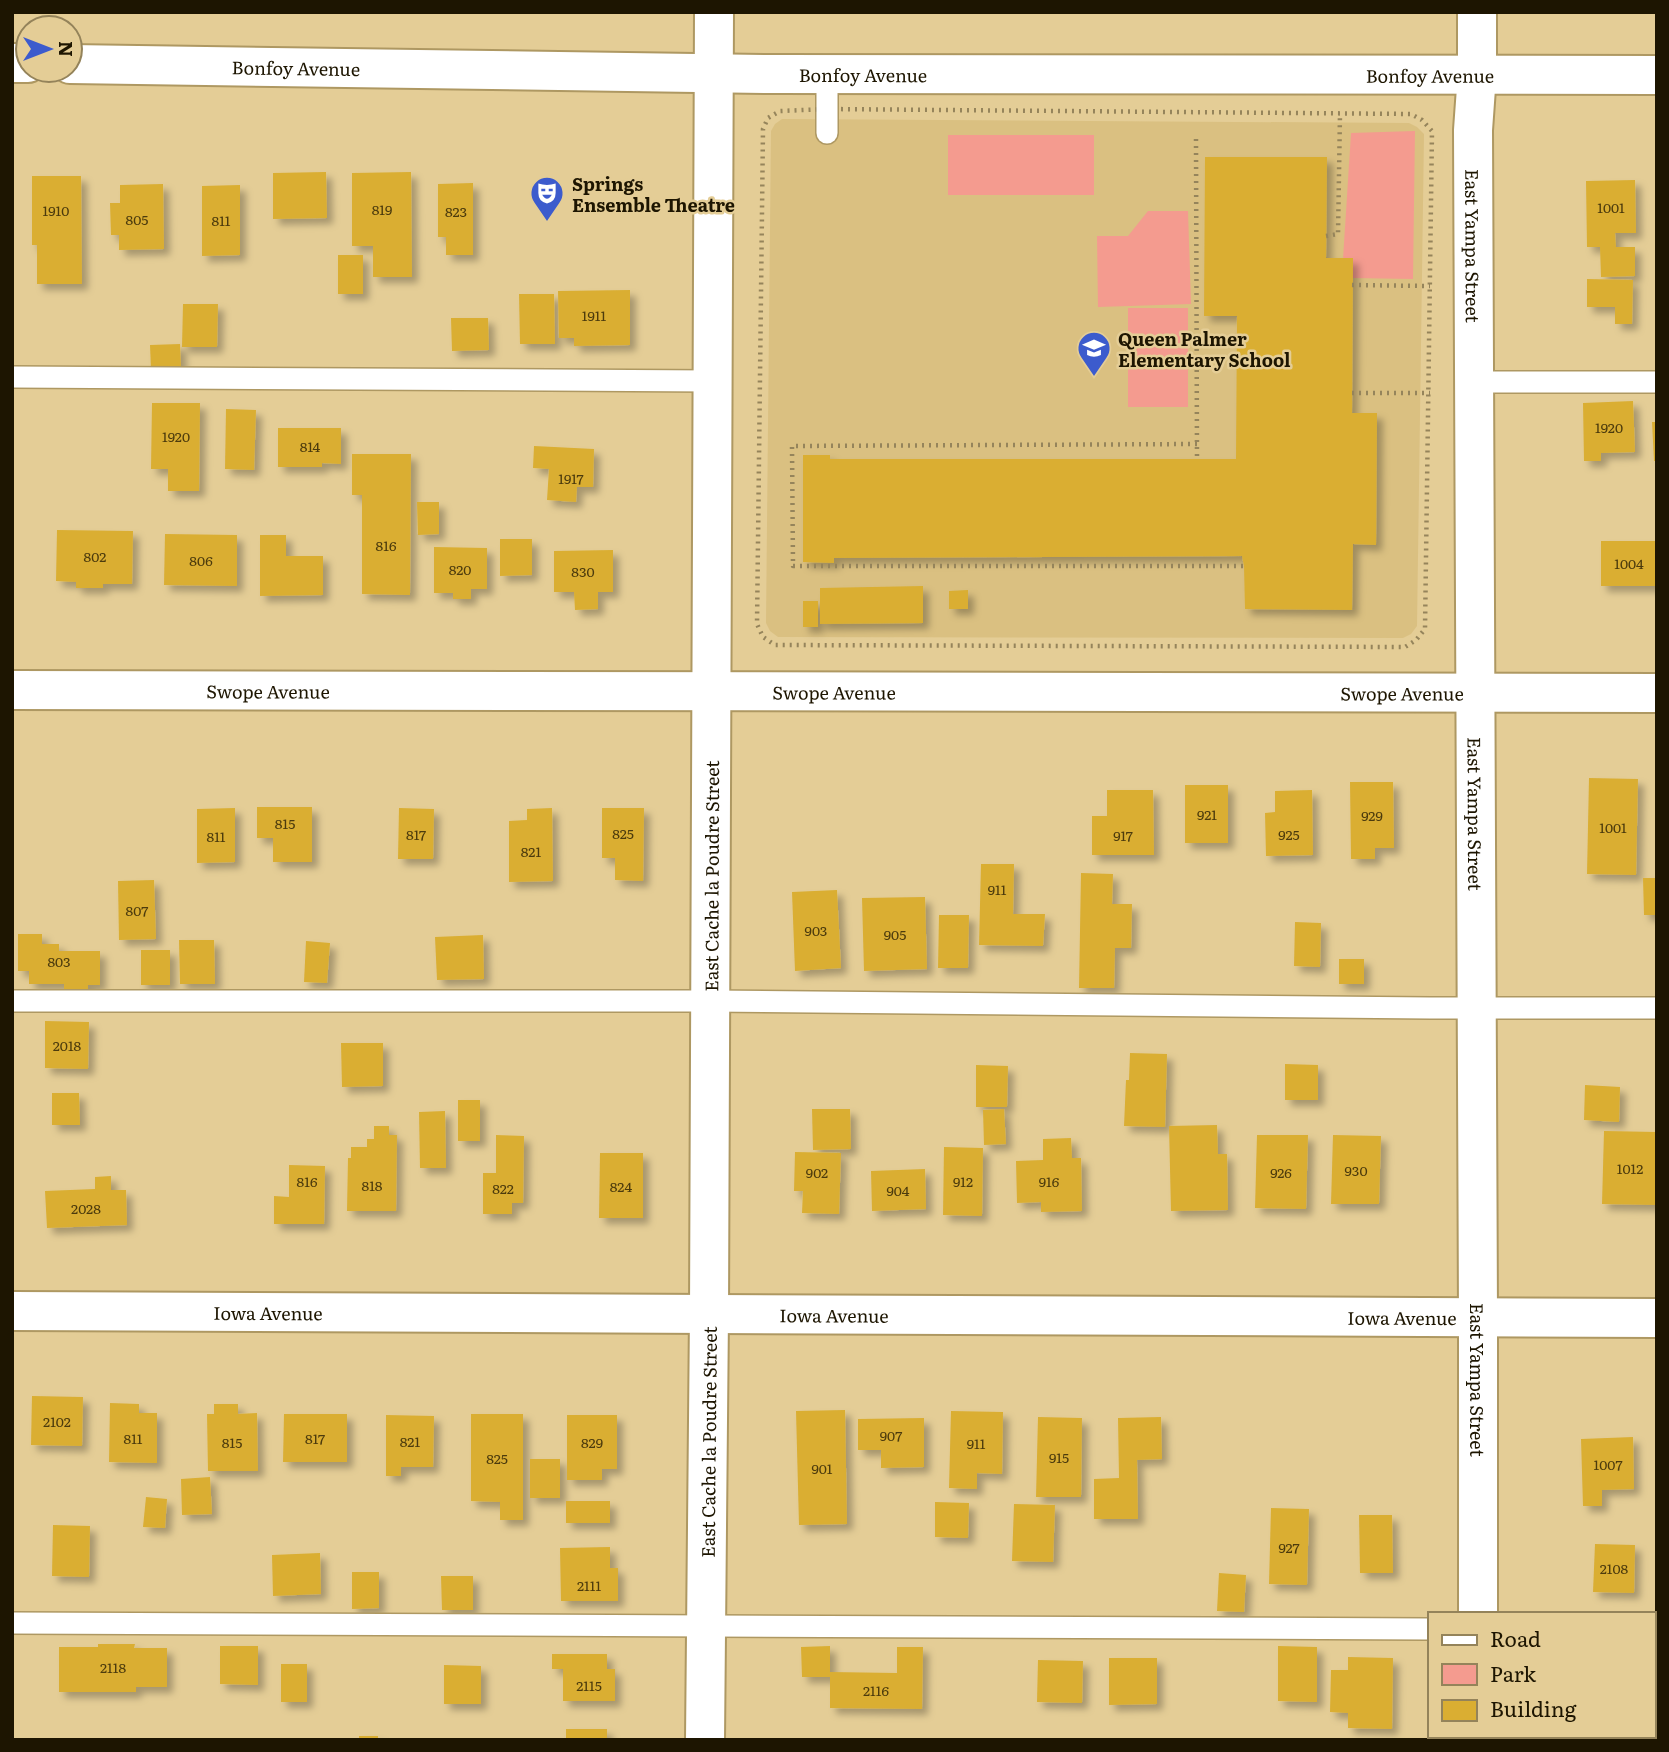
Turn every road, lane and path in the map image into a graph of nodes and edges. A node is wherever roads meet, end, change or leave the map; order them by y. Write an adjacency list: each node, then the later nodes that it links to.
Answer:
1 (713, 12): 4 (street, East Cache la Poudre Street)
2 (1477, 12): 5 (street, East Yampa Street)
3 (84, 64): 4 (street, Bonfoy Avenue)
4 (713, 73): 7 (street, Bonfoy Avenue); 15 (street, East Cache la Poudre Street)
5 (1476, 74): 6 (street, Bonfoy Avenue); 7 (street, Bonfoy Avenue); 16 (street, East Yampa Street)
6 (1657, 75)
7 (827, 91): 8 (path); 9 (lane); 19 (path)
8 (1340, 114): 11 (path); 13 (path)
9 (827, 133)
10 (1196, 139): 20 (path)
11 (1326, 236)
12 (1352, 285): 13 (path)
13 (1430, 286): 19 (path)
14 (12, 377): 15 (lane)
15 (712, 381): 24 (street, East Cache la Poudre Street)
16 (1474, 382): 17 (lane); 25 (street, East Yampa Street)
17 (1657, 382)
18 (1352, 393): 19 (path)
19 (1430, 393)
20 (1197, 444): 21 (path); 22 (path)
21 (1197, 458)
22 (1244, 566)
23 (12, 690): 24 (street, Swope Avenue)
24 (712, 691): 25 (street, Swope Avenue); 28 (street, East Cache la Poudre Street)
25 (1475, 691): 26 (street, Swope Avenue); 29 (street, East Yampa Street)
26 (1657, 693)
27 (12, 1001): 28 (lane)
28 (710, 1001): 29 (lane); 32 (street, East Cache la Poudre Street)
29 (1476, 1008): 30 (lane); 33 (street, East Yampa Street)
30 (1657, 1008)
31 (12, 1311): 32 (street, Iowa Avenue)
32 (709, 1314): 33 (street, Iowa Avenue); 37 (street, East Cache la Poudre Street)
33 (1478, 1317): 34 (street, Iowa Avenue); 35 (street, East Yampa Street)
34 (1657, 1318)
35 (1478, 1612)
36 (12, 1623): 37 (lane)
37 (706, 1626): 38 (lane); 39 (street, East Cache la Poudre Street)
38 (1428, 1629)
39 (705, 1740)

